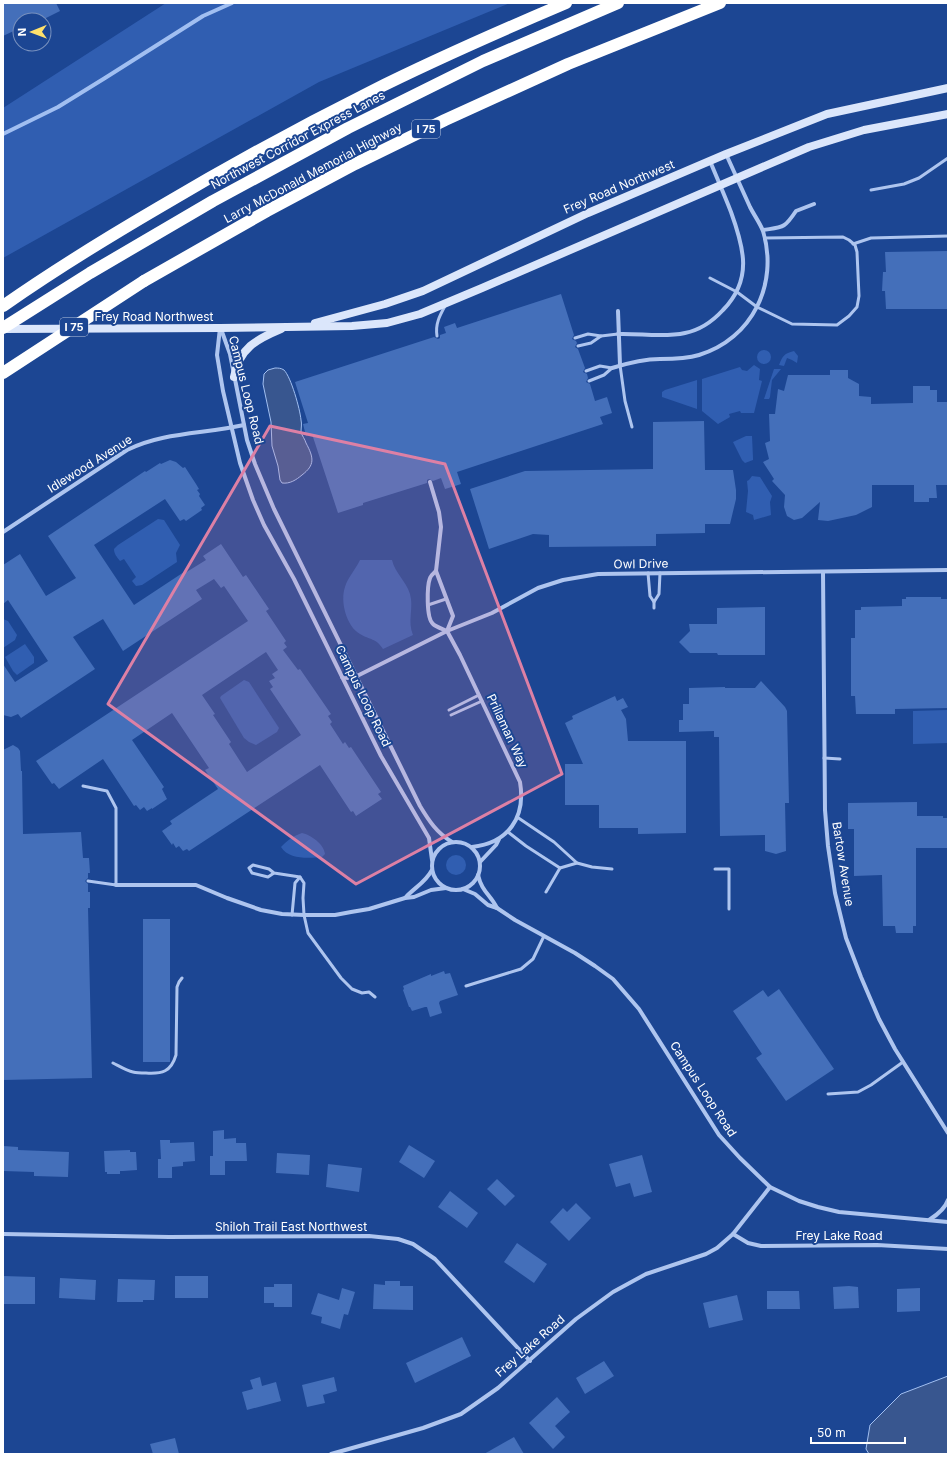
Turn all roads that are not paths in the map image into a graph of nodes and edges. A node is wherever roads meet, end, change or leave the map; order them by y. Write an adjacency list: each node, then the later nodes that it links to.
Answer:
1 (566, 3): 20 (highway)
2 (618, 3): 25 (highway, Northwest Corridor Express Lanes)
3 (720, 3): 35 (highway, Larry McDonald Memorial Highway / I 75, bridge)
4 (948, 88): 6 (main road, Frey Road Northwest)
5 (948, 114): 9 (main road, Frey Road Northwest)
6 (726, 154): 8 (main road, Frey Road Northwest); 9 (street)
7 (948, 158): 11 (lane)
8 (710, 161): 10 (street); 23 (main road, Frey Road Northwest)
9 (737, 178): 10 (main road, Frey Road Northwest); 13 (street)
10 (721, 186): 18 (street); 19 (main road, Frey Road Northwest)
11 (871, 190)
12 (814, 204): 13 (street)
13 (762, 230): 15 (street)
14 (948, 236): 16 (lane)
15 (765, 238): 16 (lane); 21 (street)
16 (853, 244): 21 (lane)
17 (710, 278): 18 (lane)
18 (737, 292): 21 (lane); 27 (street)
19 (448, 302): 23 (main road, Frey Road Northwest); 28 (lane)
20 (3, 306)
21 (757, 307): 32 (street)
22 (618, 311): 27 (street)
23 (305, 326): 24 (main road, Frey Road Northwest)
24 (287, 327): 26 (main road, Frey Road Northwest); 36 (main road)
25 (3, 328): 26 (main road, Frey Road Northwest)
26 (220, 328): 36 (street, Campus Loop Road); 40 (street, Campus Loop Road)
27 (618, 334): 29 (lane); 32 (street)
28 (437, 336)
29 (600, 336): 30 (lane); 31 (lane)
30 (575, 338)
31 (578, 346)
32 (620, 365): 33 (street); 39 (lane)
33 (612, 368): 34 (lane); 37 (lane)
34 (586, 371)
35 (3, 373)
36 (234, 377): 38 (street, Campus Loop Road)
37 (589, 381)
38 (244, 425): 40 (street, Idlewood Avenue); 53 (street, Campus Loop Road)
39 (632, 427)
40 (231, 428): 42 (street, Idlewood Avenue); 54 (street, Campus Loop Road)
41 (430, 482): 44 (street)
42 (3, 532)
43 (948, 570): 45 (street, Owl Drive)
44 (436, 571): 48 (street); 50 (street)
45 (823, 572): 46 (street, Owl Drive); 59 (street, Bartow Avenue)
46 (660, 573): 47 (street, Owl Drive); 49 (lane)
47 (648, 574): 49 (lane); 52 (street, Owl Drive)
48 (446, 599): 50 (lane); 52 (street)
49 (654, 602): 51 (lane)
50 (428, 604): 52 (street)
51 (654, 608)
52 (447, 631): 53 (street, Owl Drive); 55 (street, Prillaman Way)
53 (357, 676): 54 (street); 65 (street, Campus Loop Road)
54 (342, 677): 67 (street, Campus Loop Road)
55 (479, 695): 56 (street, Prillaman Way); 57 (lane)
56 (482, 701): 58 (lane); 62 (street, Prillaman Way)
57 (449, 710)
58 (451, 715)
59 (824, 758): 60 (lane); 91 (street, Bartow Avenue)
60 (840, 758)
61 (83, 786): 78 (lane)
62 (517, 817): 63 (street, Prillaman Way); 69 (lane)
63 (508, 832): 64 (street, Prillaman Way); 70 (lane)
64 (499, 839): 66 (street, Prillaman Way); 68 (street, Prillaman Way)
65 (452, 842): 66 (street); 67 (street)
66 (472, 847): 68 (street)
67 (432, 860): 71 (street)
68 (480, 862): 75 (street)
69 (577, 863): 70 (lane); 72 (lane)
70 (560, 868): 81 (lane)
71 (432, 869): 79 (street); 82 (street)
72 (612, 869)
73 (715, 869): 84 (lane)
74 (274, 873): 74 (lane); 76 (lane)
75 (478, 875): 80 (street); 83 (street, Campus Loop Road)
76 (300, 877): 85 (lane); 86 (lane)
77 (88, 881): 78 (lane)
78 (116, 885): 85 (street)
79 (446, 888): 80 (street); 82 (street)
80 (463, 889): 83 (street, Campus Loop Road)
81 (546, 892)
82 (405, 898): 86 (street)
83 (497, 908): 87 (street, Campus Loop Road)
84 (729, 909)
85 (292, 915): 86 (street)
86 (304, 915): 90 (lane)
87 (544, 936): 89 (lane); 95 (street, Campus Loop Road)
88 (182, 978): 92 (lane)
89 (466, 986)
90 (375, 997)
91 (903, 1062): 93 (lane); 94 (street, Bartow Avenue)
92 (113, 1063)
93 (828, 1094)
94 (948, 1133)
95 (770, 1187): 97 (street, Campus Loop Road); 100 (street, Frey Lake Road)
96 (948, 1200): 97 (street)
97 (929, 1220): 98 (street, Campus Loop Road)
98 (948, 1222)
99 (3, 1234): 102 (street, Shiloh Trail East Northwest)
100 (733, 1234): 101 (street, Frey Lake Road); 102 (street, Frey Lake Road)
101 (948, 1249)
102 (530, 1361): 103 (street, Frey Lake Road)
103 (331, 1454)

